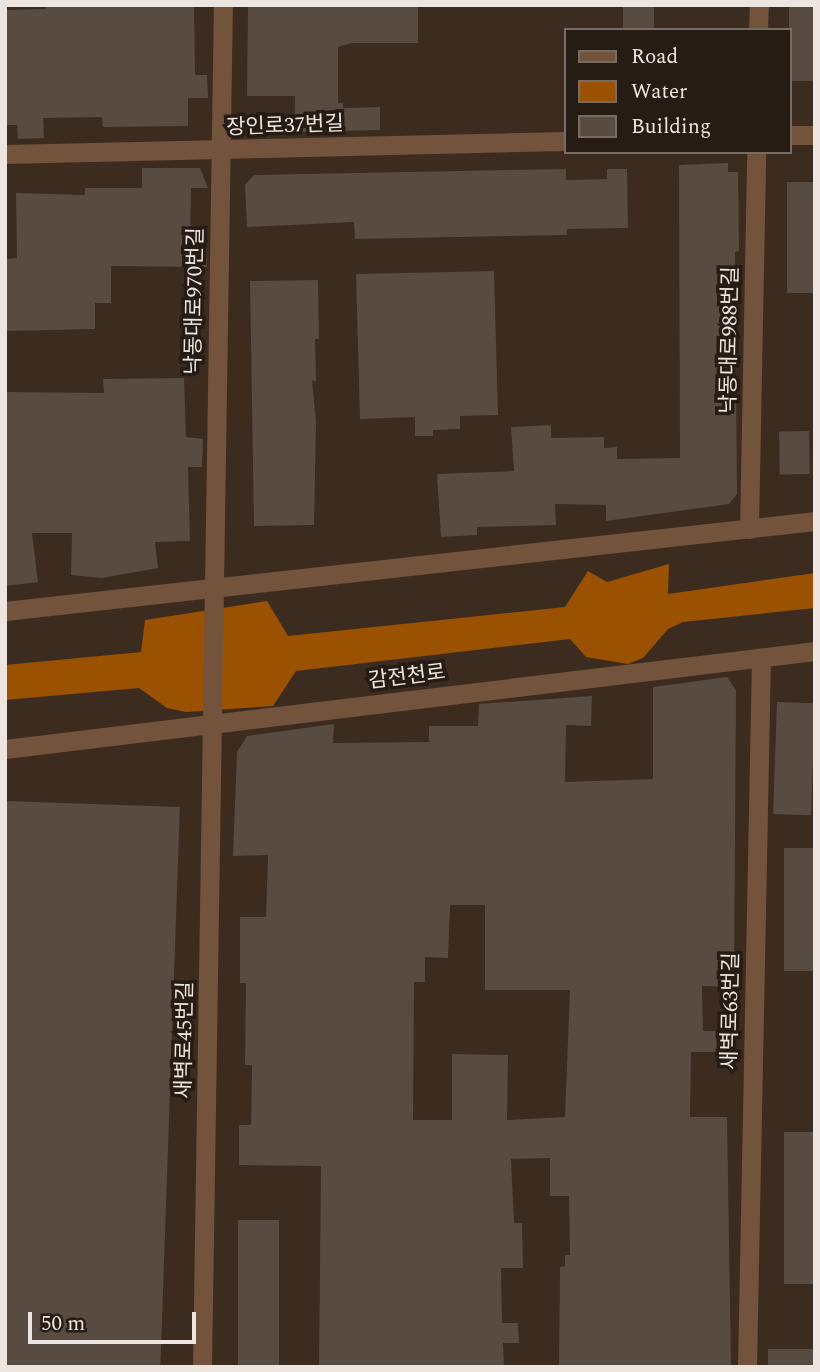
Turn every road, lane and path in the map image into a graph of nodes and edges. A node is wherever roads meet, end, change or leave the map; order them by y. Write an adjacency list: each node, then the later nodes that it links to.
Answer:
1 (223, 5): 7 (street, 낙동대로970번길)
2 (759, 5): 3 (street)
3 (758, 28)
4 (792, 135): 5 (street)
5 (815, 135)
6 (564, 141): 7 (street, 장인로37번길)
7 (220, 151): 8 (street, 장인로37번길); 12 (street, 낙동대로970번길)
8 (5, 154)
9 (756, 154): 11 (street, 낙동대로988번길)
10 (815, 521): 11 (street)
11 (749, 529): 12 (street)
12 (213, 593): 13 (street); 16 (street, 낙동대로970번길)
13 (5, 611)
14 (815, 650): 15 (street, 감전천로)
15 (761, 657): 16 (street, 감전천로); 19 (street, 새벽로63번길)
16 (214, 719): 17 (street, 감전천로); 18 (street, 새벽로45번길)
17 (5, 748)
18 (202, 1367)
19 (747, 1367)

